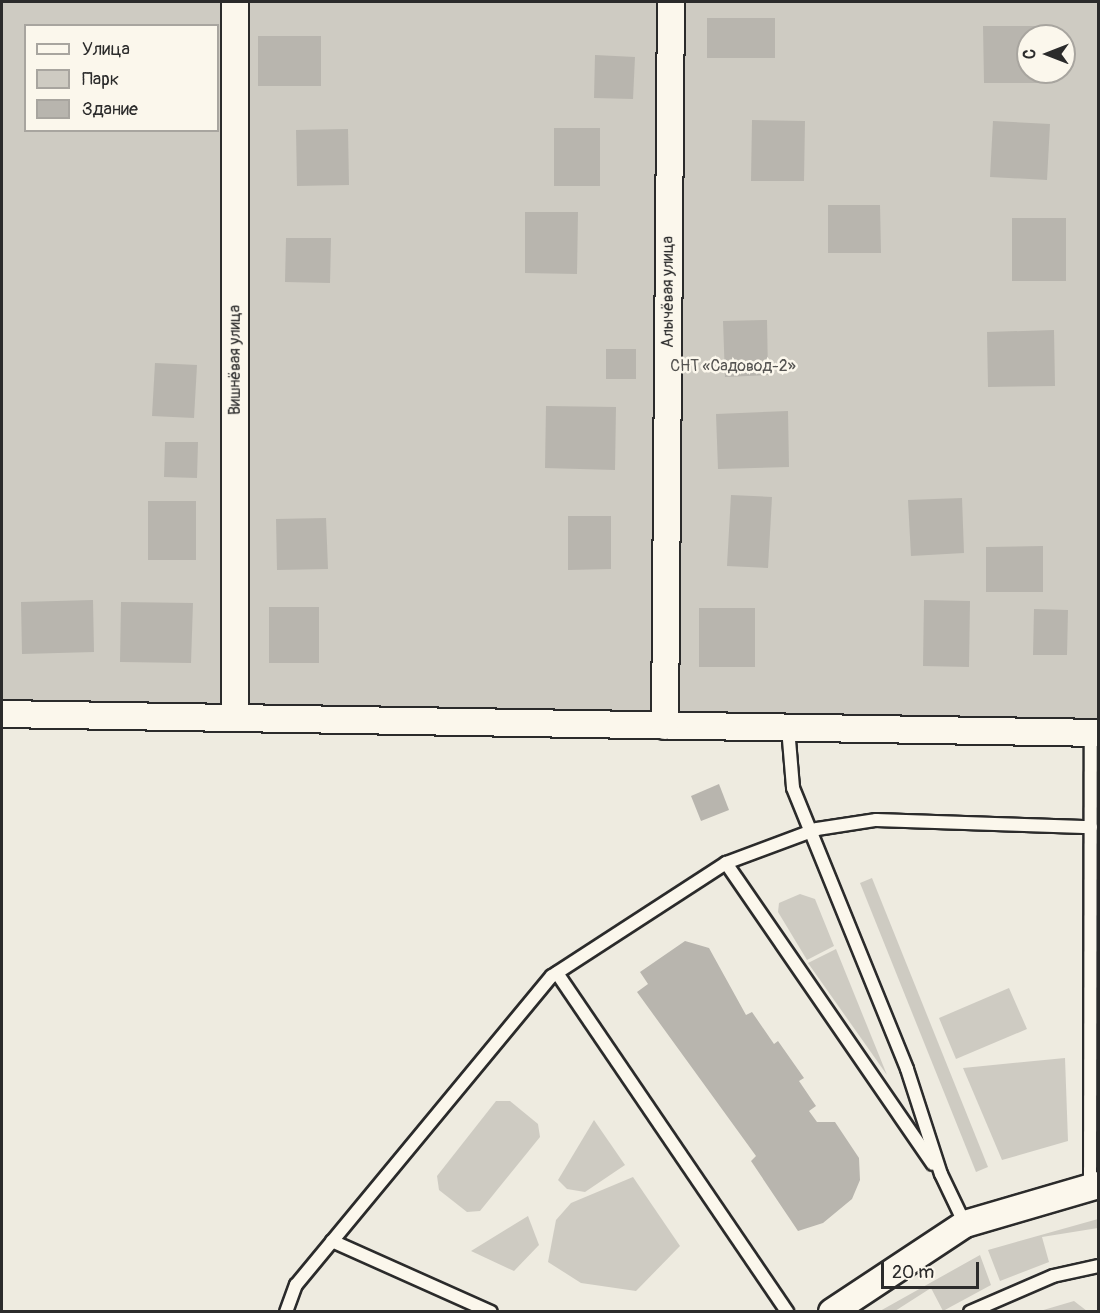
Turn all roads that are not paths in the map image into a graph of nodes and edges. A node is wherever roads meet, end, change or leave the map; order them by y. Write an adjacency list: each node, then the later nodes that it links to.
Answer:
1 (235, 2): 4 (street, Вишнёвая улица)
2 (671, 2): 5 (street, Алычёвая улица)
3 (2, 714): 4 (street)
4 (235, 718): 5 (street)
5 (665, 726): 6 (street)
6 (788, 728): 7 (street); 9 (lane)
7 (1095, 733): 8 (lane)
8 (1091, 827): 9 (lane); 13 (lane)
9 (811, 831): 10 (lane); 12 (lane)
10 (726, 863): 11 (lane); 12 (lane)
11 (557, 973): 15 (lane); 19 (lane)
12 (941, 1174): 14 (lane)
13 (1094, 1185): 14 (street)
14 (965, 1224): 20 (street)
15 (332, 1241): 17 (lane); 18 (lane)
16 (1098, 1266): 21 (lane)
17 (286, 1311)
18 (491, 1311)
19 (787, 1311)
20 (832, 1311)
21 (970, 1311)

